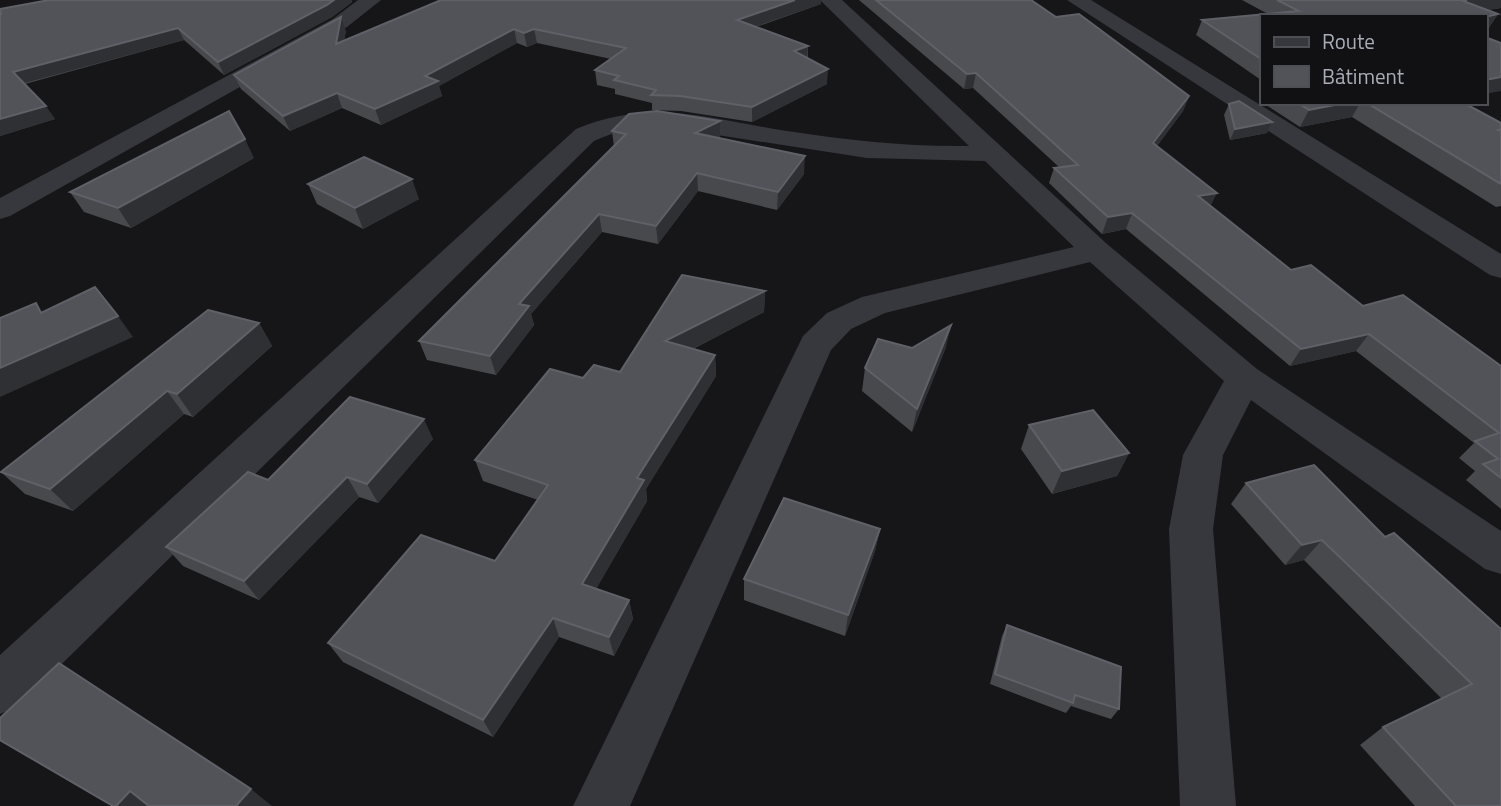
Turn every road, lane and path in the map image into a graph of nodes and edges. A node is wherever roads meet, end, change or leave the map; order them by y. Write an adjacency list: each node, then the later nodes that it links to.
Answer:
1 (371, 0): 7 (street)
2 (830, 0): 6 (street)
3 (1077, 0): 5 (street)
4 (1250, 84): 5 (street)
5 (1215, 89): 9 (street)
6 (993, 153): 8 (street); 12 (street)
7 (0, 210)
8 (1096, 251): 10 (street); 13 (street)
9 (1501, 268)
10 (1244, 378): 11 (street); 14 (street)
11 (1501, 555)
12 (0, 689)
13 (601, 806)
14 (1208, 806)

